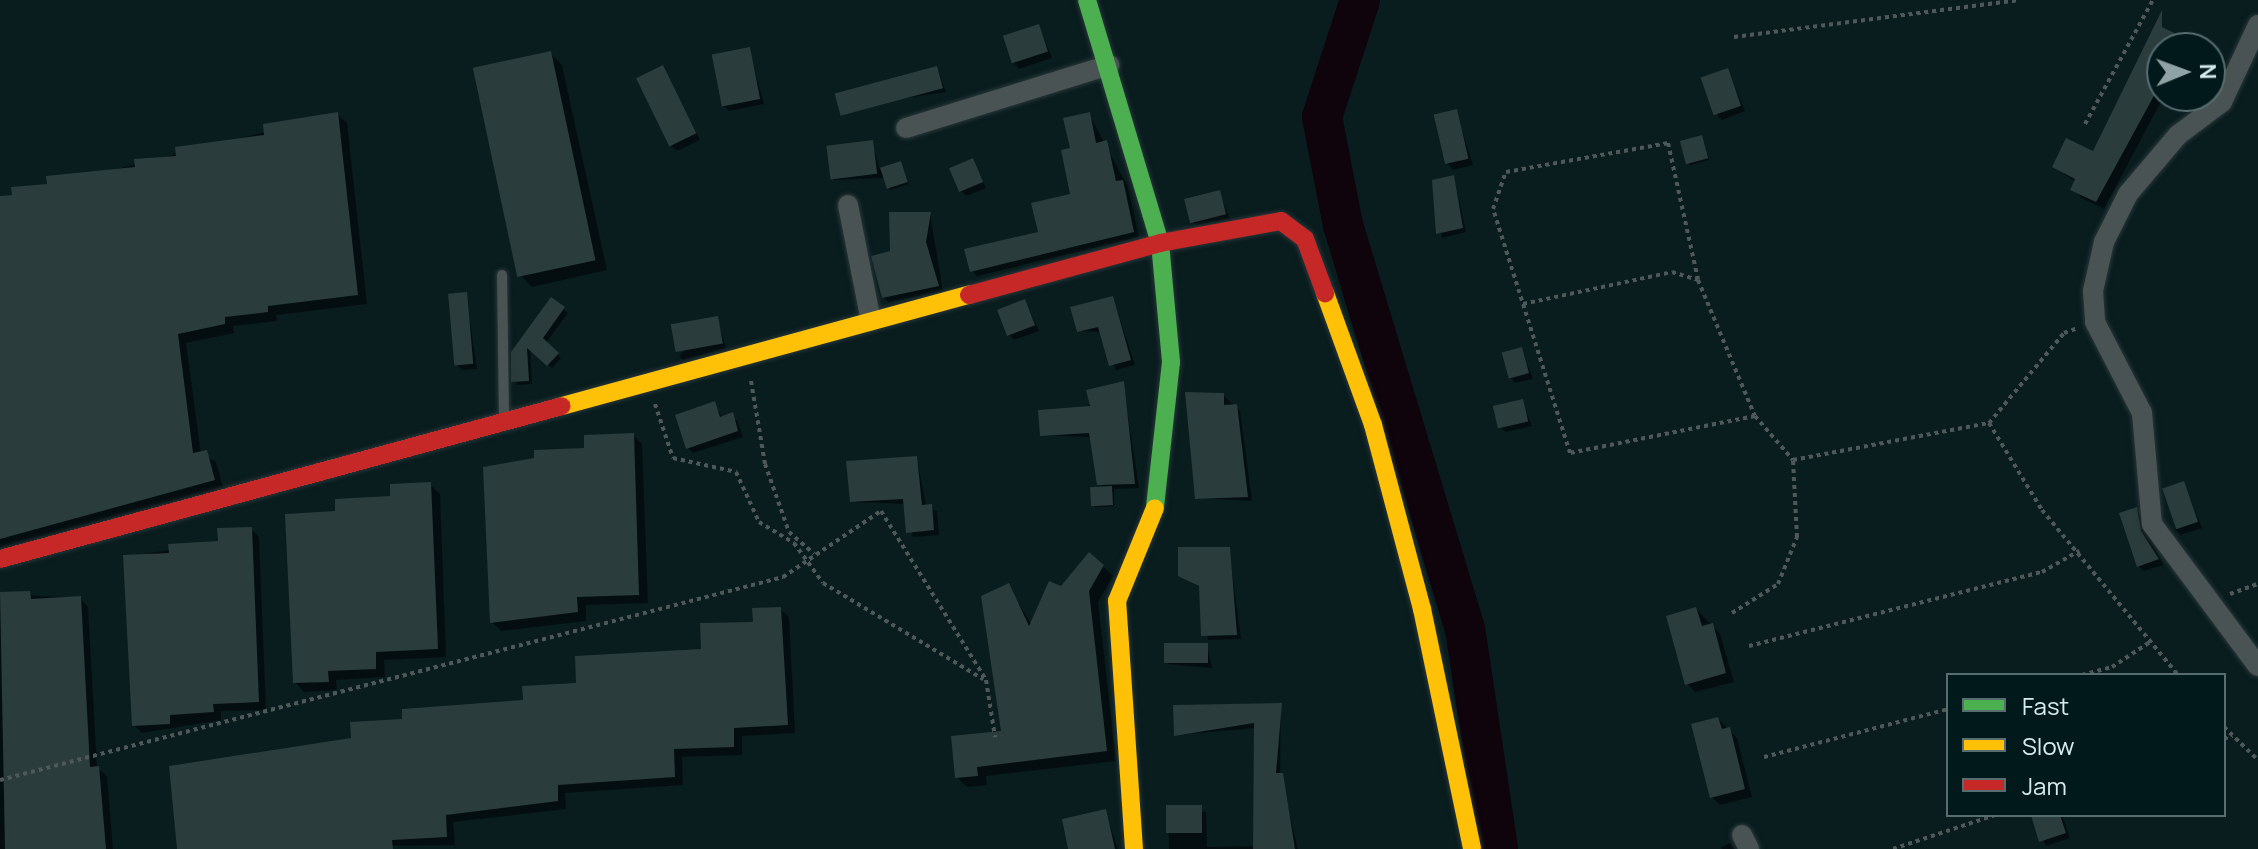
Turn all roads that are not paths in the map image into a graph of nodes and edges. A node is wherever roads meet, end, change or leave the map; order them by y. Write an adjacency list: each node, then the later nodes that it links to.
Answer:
1 (1087, 0): 3 (street)
2 (2258, 25): 11 (street)
3 (1109, 65): 4 (street); 6 (street)
4 (906, 128)
5 (848, 205): 8 (street)
6 (1160, 243): 8 (street); 12 (street); 13 (street)
7 (502, 275): 9 (lane)
8 (871, 321): 9 (street)
9 (504, 423): 10 (street)
10 (0, 559)
11 (2258, 666)
12 (1134, 849)
13 (1472, 849)

